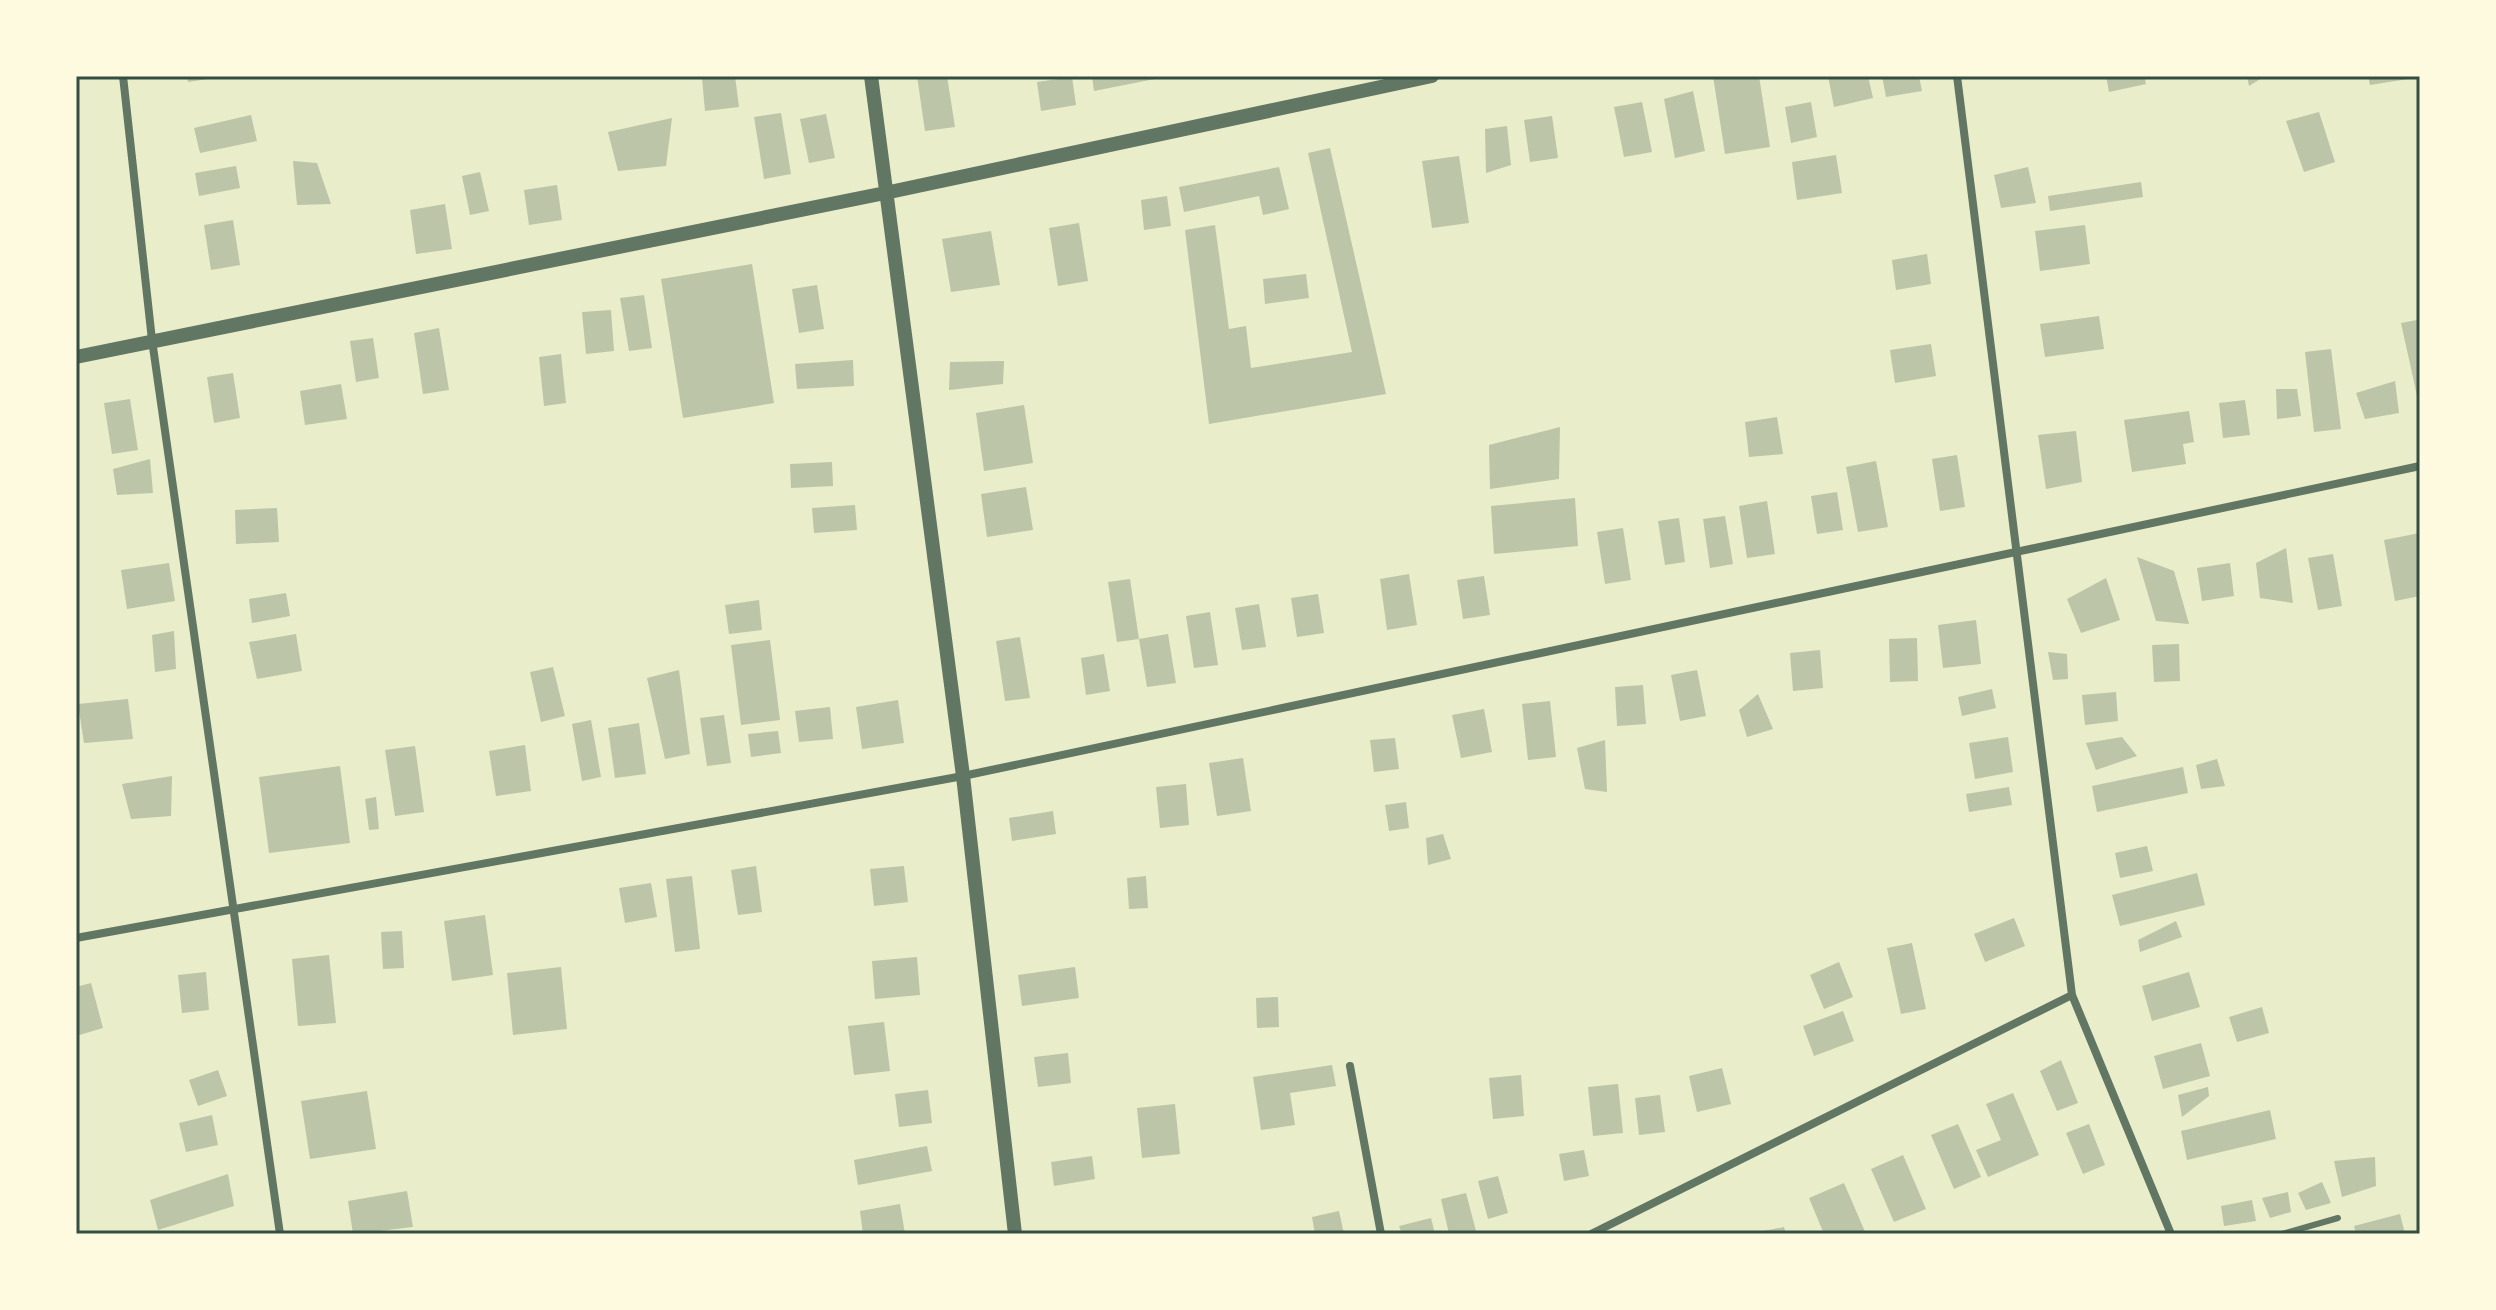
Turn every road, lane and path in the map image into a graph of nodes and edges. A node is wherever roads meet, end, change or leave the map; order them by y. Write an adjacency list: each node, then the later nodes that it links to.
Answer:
1 (123, 76): 6 (street)
2 (871, 76): 5 (street)
3 (1432, 76): 5 (street)
4 (1957, 76): 9 (street)
5 (885, 193): 6 (street); 10 (street)
6 (152, 340): 7 (street); 11 (street)
7 (76, 357)
8 (2420, 466): 9 (street)
9 (2017, 553): 10 (street); 13 (street)
10 (963, 776): 11 (street); 17 (street)
11 (235, 907): 12 (street); 16 (street)
12 (76, 938)
13 (2072, 995): 19 (street); 20 (street)
14 (1350, 1066): 18 (street)
15 (2338, 1218): 21 (lane)
16 (280, 1234)
17 (1015, 1234)
18 (1381, 1234)
19 (1591, 1234)
20 (2171, 1234)
21 (2282, 1234)

